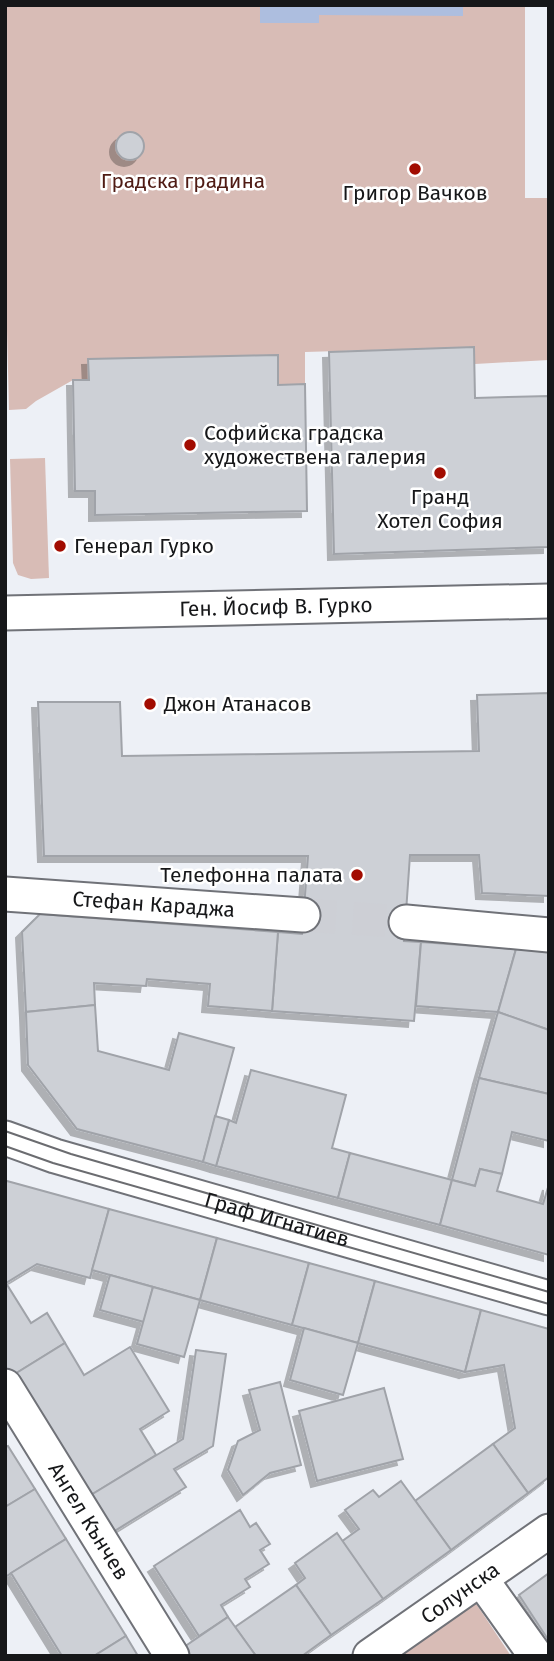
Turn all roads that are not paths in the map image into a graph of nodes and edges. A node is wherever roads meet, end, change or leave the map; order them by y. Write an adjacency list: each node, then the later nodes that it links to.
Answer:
1 (549, 601): 2 (street, Ген. Йосиф В. Гурко)
2 (5, 613)
3 (5, 894): 4 (street, Стефан Караджа)
4 (303, 915)
5 (406, 922): 6 (street)
6 (549, 935)
7 (5, 1138): 8 (street, Граф Игнатиев)
8 (549, 1297)
9 (5, 1386): 12 (street, Ангел Кънчев)
10 (549, 1531): 11 (street, Солунска)
11 (481, 1579): 13 (street, Солунска); 14 (street)
12 (172, 1656)
13 (370, 1656)
14 (536, 1656)

